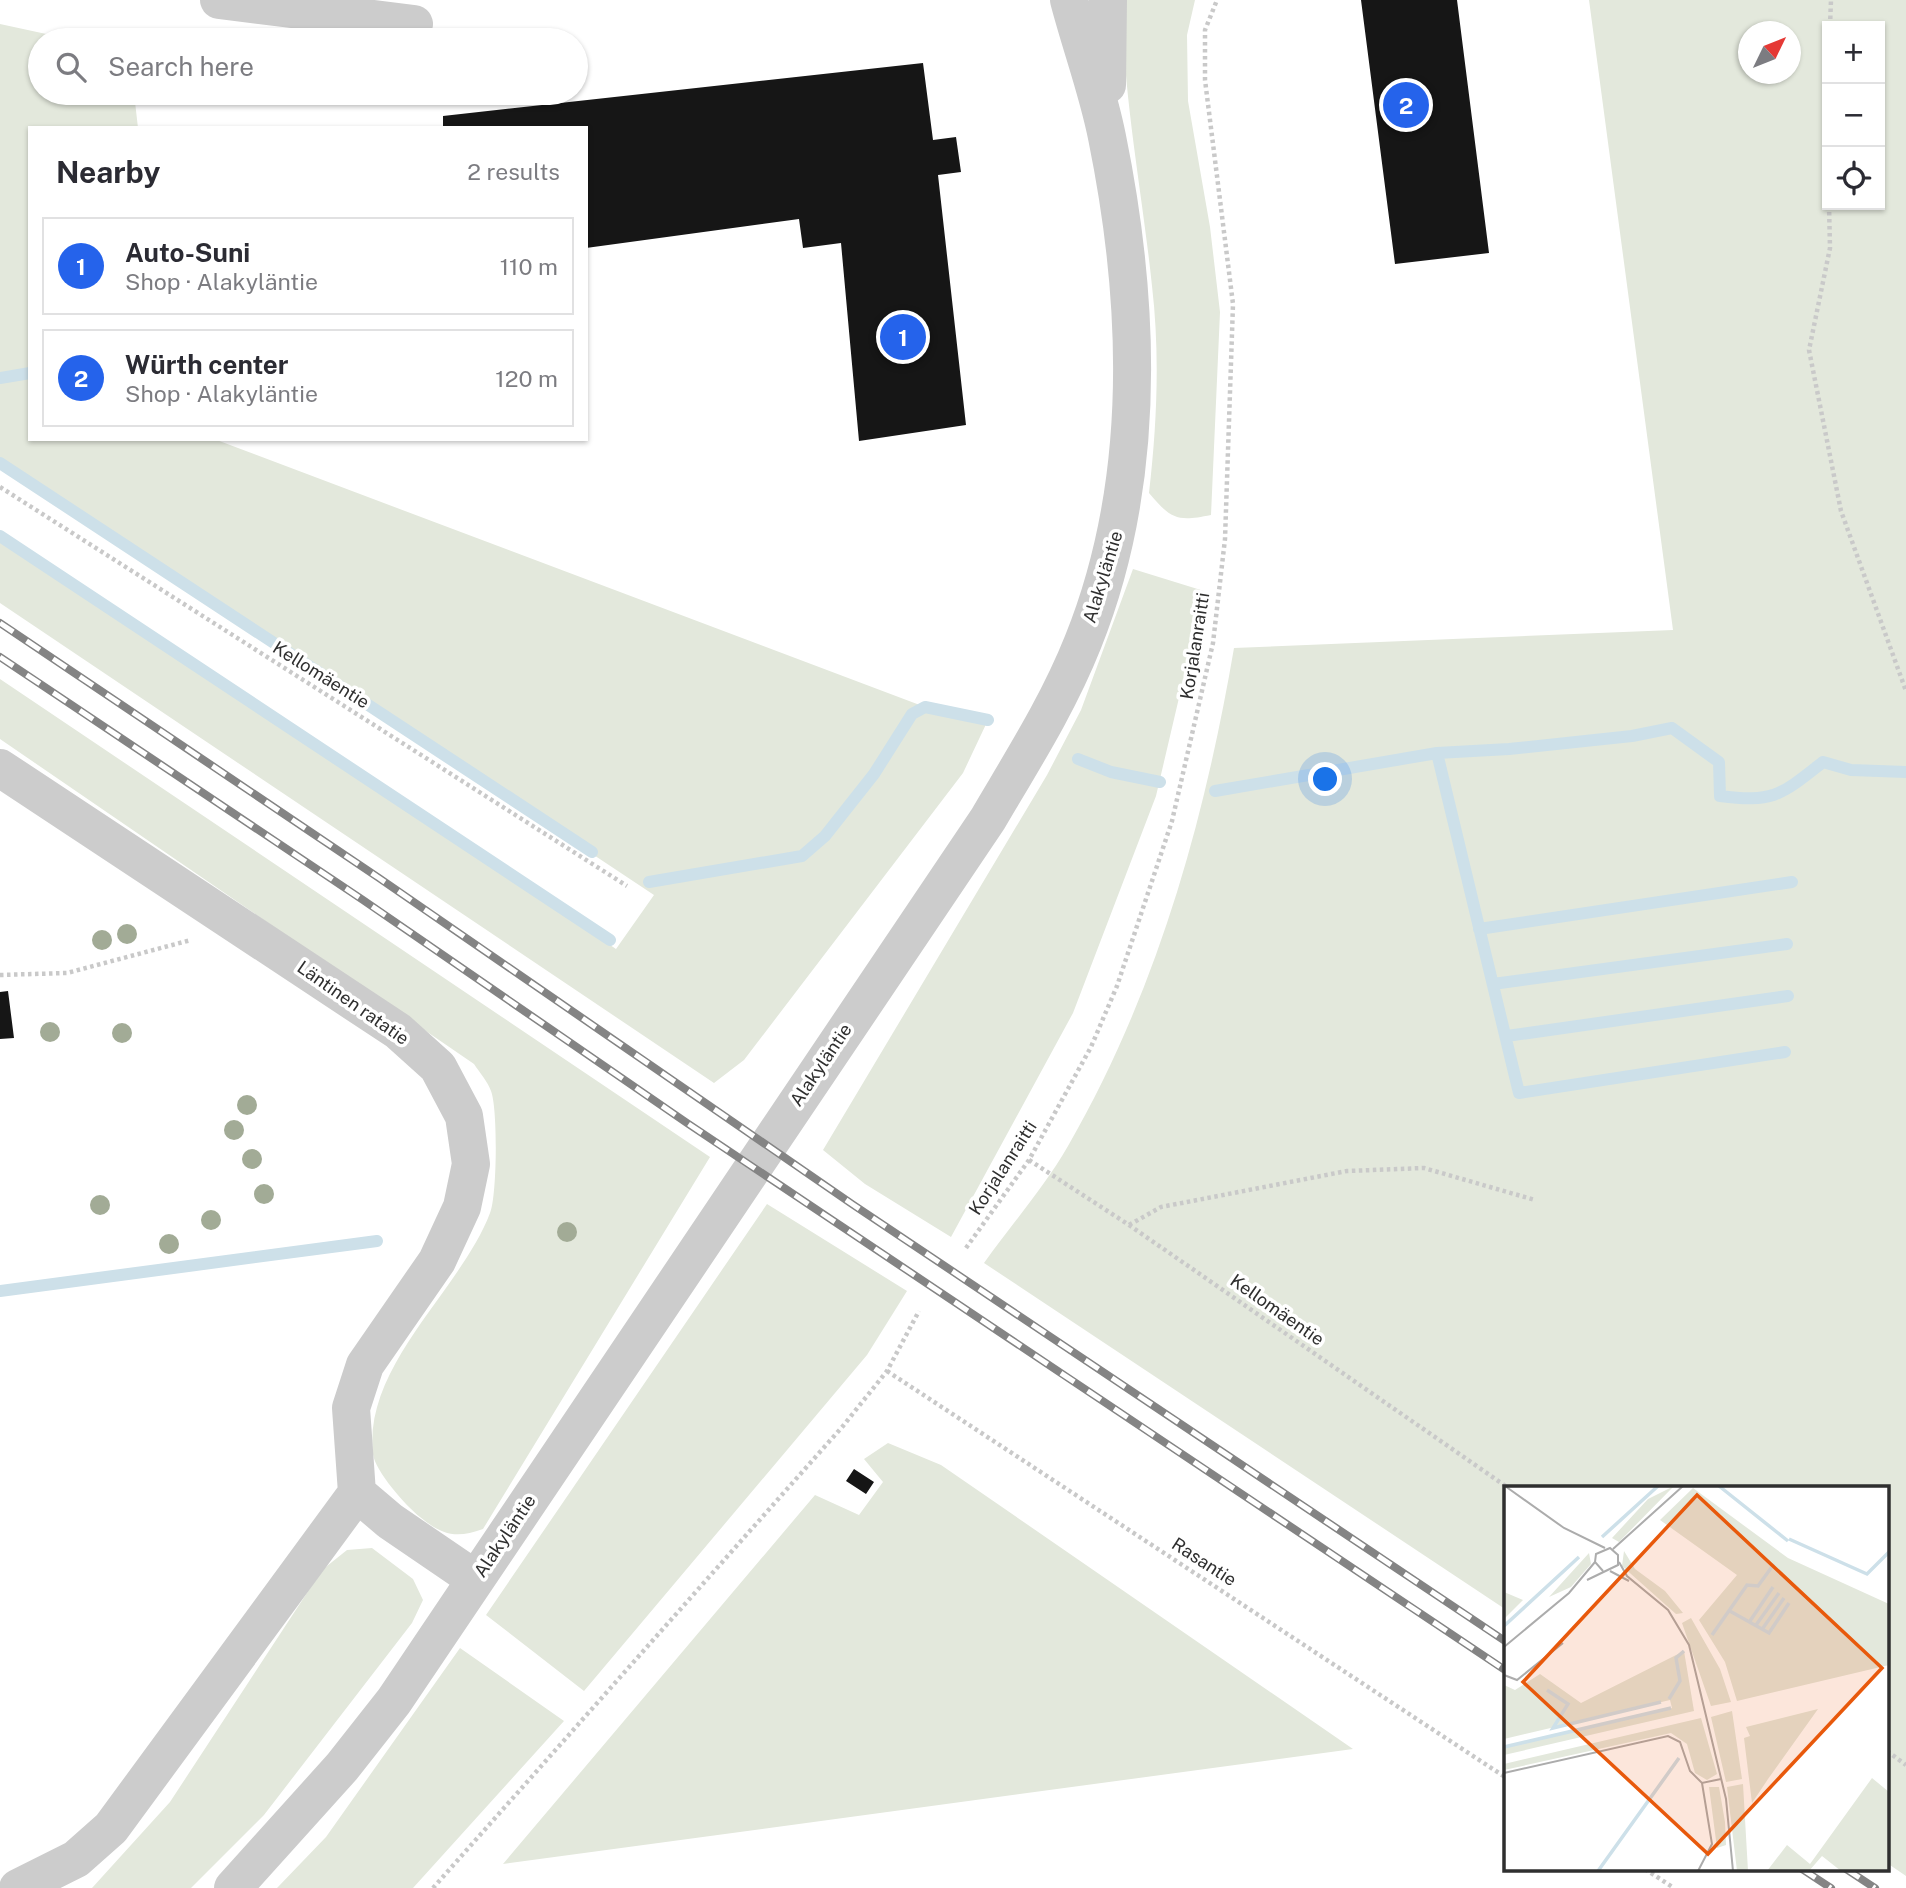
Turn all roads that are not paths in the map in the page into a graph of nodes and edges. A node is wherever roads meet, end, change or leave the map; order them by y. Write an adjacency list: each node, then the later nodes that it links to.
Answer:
1 (219, 0): 4 (street)
2 (1069, 0): 5 (street, Alakyläntie)
3 (1108, 0): 5 (street, Alakyläntie)
4 (414, 24)
5 (1107, 136): 8 (street, Alakyläntie)
6 (0, 768): 7 (street, Läntinen ratatie)
7 (357, 1493): 8 (street); 9 (street)
8 (475, 1579): 10 (street, Alakyläntie)
9 (18, 1888)
10 (233, 1888)

